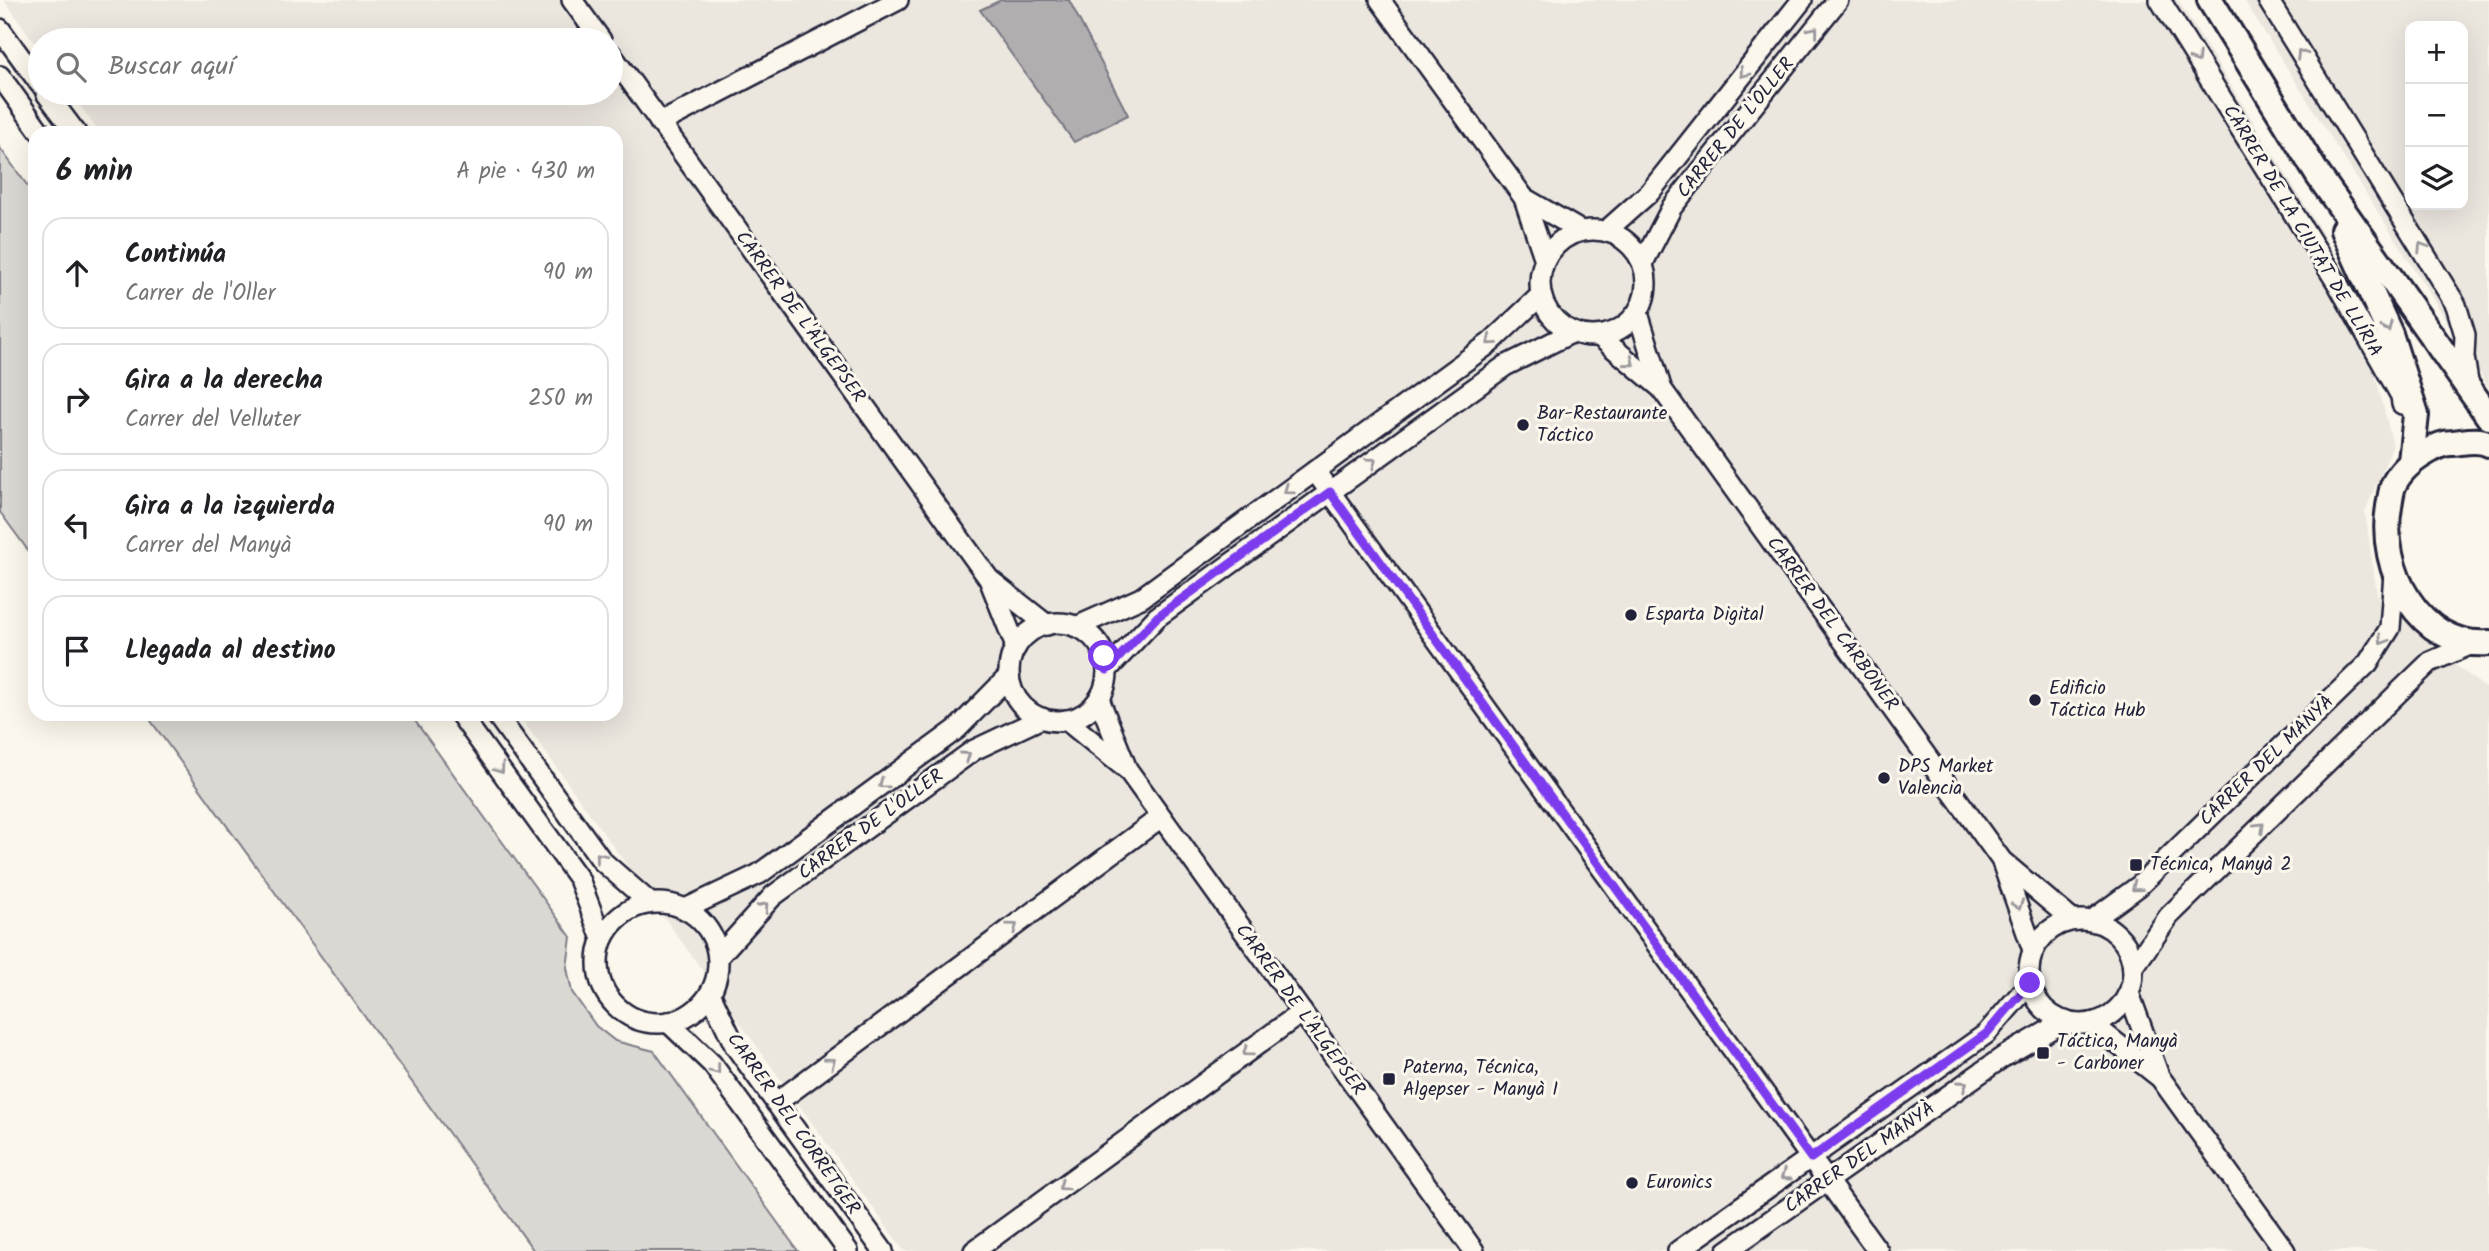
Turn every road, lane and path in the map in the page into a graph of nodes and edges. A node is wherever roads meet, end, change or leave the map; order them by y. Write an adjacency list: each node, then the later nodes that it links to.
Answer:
1 (572, 0): 9 (street)
2 (898, 0): 15 (street)
3 (1380, 0): 19 (street)
4 (1802, 0): 21 (street, CARRER DE L'OLLER, one-way to 21)
5 (1839, 0): 23 (street, CARRER DE L'OLLER, one-way to 5)
6 (2160, 0): 32 (street, CARRER DE LA CIUTAT DE LLÍRIA, one-way to 32)
7 (2210, 0): 18 (street, CARRER DE LA CIUTAT DE LLÍRIA)
8 (2268, 0): 29 (street, CARRER DE LA CIUTAT DE LLÍRIA, one-way to 8)
9 (592, 28)
10 (0, 29): 11 (street)
11 (28, 68)
12 (623, 71): 15 (street, CARRER DE L'ALGEPSER)
13 (0, 76): 16 (street)
14 (55, 105): 17 (street)
15 (660, 123): 36 (street, CARRER DE L'ALGEPSER)
16 (36, 126)
17 (71, 126)
18 (2318, 176): 29 (street, CARRER DE LA CIUTAT DE LLÍRIA); 32 (street, CARRER DE LA CIUTAT DE LLÍRIA, one-way to 32)
19 (1524, 198): 20 (street); 22 (street)
20 (1581, 231): 21 (street); 22 (street)
21 (1606, 231): 23 (street)
22 (1545, 260): 24 (street)
23 (1643, 263): 25 (street)
24 (1541, 295): 26 (street); 33 (street, one-way to 33)
25 (1638, 313): 27 (street); 28 (street, CARRER DEL CARBONER)
26 (1573, 332): 27 (street); 34 (street, one-way to 26)
27 (1599, 336): 28 (street, CARRER DEL CARBONER, one-way to 28)
28 (1661, 388): 50 (street, CARRER DEL CARBONER)
29 (2470, 393): 30 (street, CARRER DE LA CIUTAT DE LLÍRIA)
30 (2489, 417)
31 (2489, 443): 32 (street)
32 (2406, 467): 35 (street, CARRER DE LA CIUTAT DE LLÍRIA)
33 (1315, 471): 34 (street); 38 (street, one-way to 38)
34 (1330, 492): 41 (street); 67 (street)
35 (2394, 573): 39 (street, CARRER DE LA CIUTAT DE LLÍRIA); 53 (street, CARRER DEL MANYÀ, one-way to 53)
36 (989, 579): 37 (street); 40 (street)
37 (1047, 625): 38 (street); 40 (street)
38 (1076, 627): 41 (street)
39 (2483, 644): 57 (street, one-way to 39)
40 (1016, 647): 42 (street)
41 (1107, 670): 43 (street)
42 (1009, 676): 44 (street); 52 (street, CARRER DE L'OLLER, one-way to 52)
43 (1099, 699): 45 (street); 48 (street)
44 (1042, 718): 45 (street); 56 (street, CARRER DE L'OLLER, one-way to 44)
45 (1066, 720): 48 (street)
46 (465, 721): 54 (street, one-way to 54)
47 (501, 721): 51 (street, one-way to 47)
48 (1126, 769): 49 (street, CARRER DE L'ALGEPSER)
49 (1161, 817): 61 (street, CARRER DE L'ALGEPSER); 66 (street, one-way to 49)
50 (2002, 860): 53 (street, CARRER DEL CARBONER); 55 (street, CARRER DEL CARBONER, one-way to 55)
51 (650, 903): 52 (street); 54 (street)
52 (685, 909): 56 (street)
53 (2082, 920): 55 (street); 57 (street)
54 (602, 939): 63 (street)
55 (2034, 950): 58 (street)
56 (718, 957): 59 (street)
57 (2133, 968): 60 (street)
58 (2030, 983): 62 (street); 67 (street, CARRER DEL MANYÀ)
59 (710, 993): 63 (street); 66 (street, CARRER DEL CORRETGER)
60 (2129, 993): 64 (street); 65 (street)
61 (1302, 1012): 71 (street, one-way to 71); 72 (street, CARRER DE L'ALGEPSER)
62 (2065, 1021): 64 (street); 68 (street, CARRER DEL MANYÀ, one-way to 62)
63 (668, 1022): 69 (street, CARRER DEL CORRETGER, one-way to 69)
64 (2091, 1023): 65 (street)
65 (2159, 1076): 76 (street)
66 (776, 1103): 70 (street, CARRER DEL CORRETGER)
67 (1811, 1158): 68 (street); 73 (street, CARRER DEL MANYÀ, one-way to 73)
68 (1827, 1181): 74 (street, CARRER DEL MANYÀ); 75 (street)
69 (848, 1251)
70 (883, 1251)
71 (974, 1251)
72 (1474, 1251)
73 (1678, 1251)
74 (1727, 1251)
75 (1878, 1251)
76 (2286, 1251)

